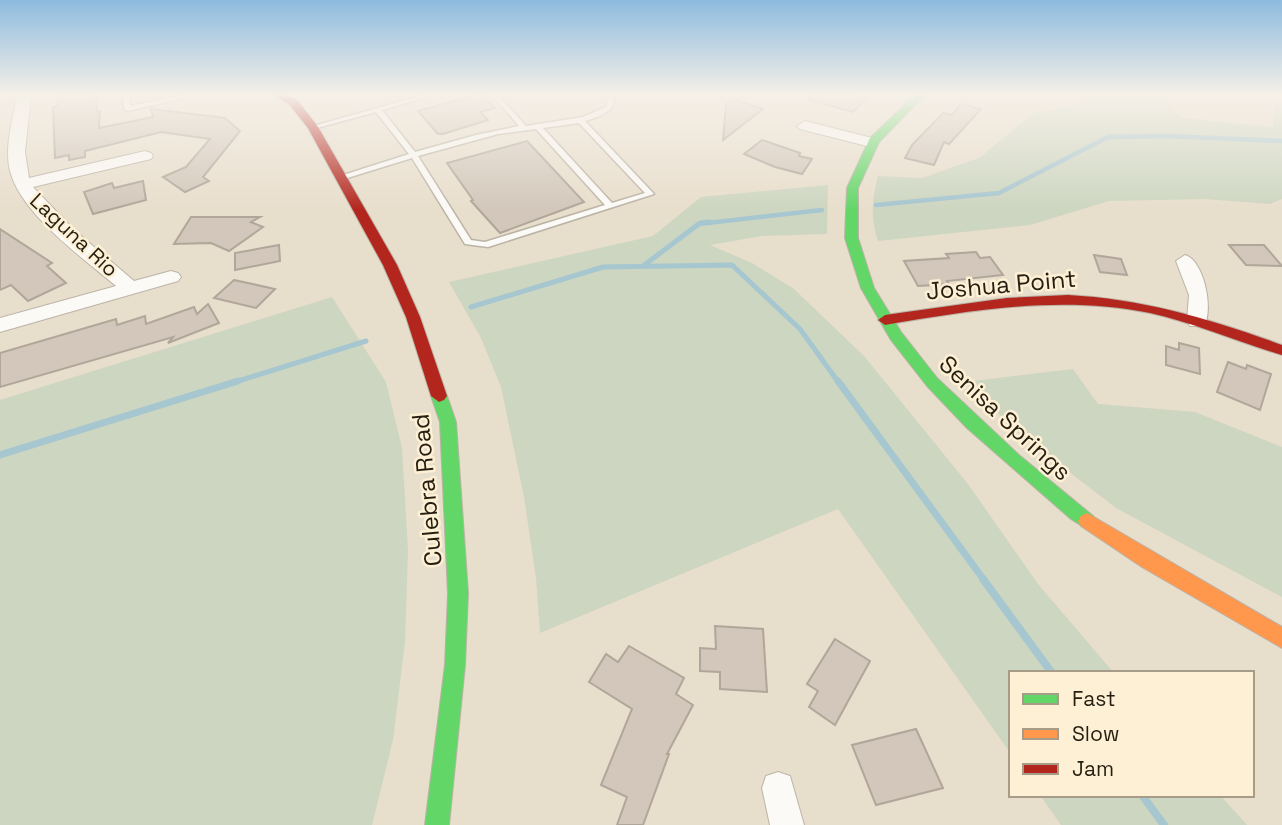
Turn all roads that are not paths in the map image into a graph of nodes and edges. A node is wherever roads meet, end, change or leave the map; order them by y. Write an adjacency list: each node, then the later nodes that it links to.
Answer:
1 (20, 134): 13 (street, Laguna Rio)
2 (317, 134): 12 (street, Culebra Road)
3 (396, 134): 11 (lane)
4 (492, 134): 11 (lane)
5 (544, 134): 14 (lane)
6 (593, 134): 14 (lane)
7 (836, 134): 9 (street)
8 (879, 134): 9 (street, Senisa Springs)
9 (871, 142): 18 (street, Senisa Springs)
10 (145, 156): 13 (street)
11 (414, 156): 12 (lane); 14 (lane)
12 (341, 177): 24 (street, Culebra Road)
13 (23, 184): 17 (street, Laguna Rio)
14 (610, 206)
15 (1185, 261): 19 (street)
16 (171, 277): 17 (street)
17 (132, 289): 20 (street)
18 (885, 320): 19 (street, Joshua Point); 22 (street, Senisa Springs)
19 (1197, 321): 21 (street, Joshua Point)
20 (0, 325)
21 (1282, 350)
22 (1282, 638)
23 (778, 788): 25 (street)
24 (437, 825)
25 (787, 825)

